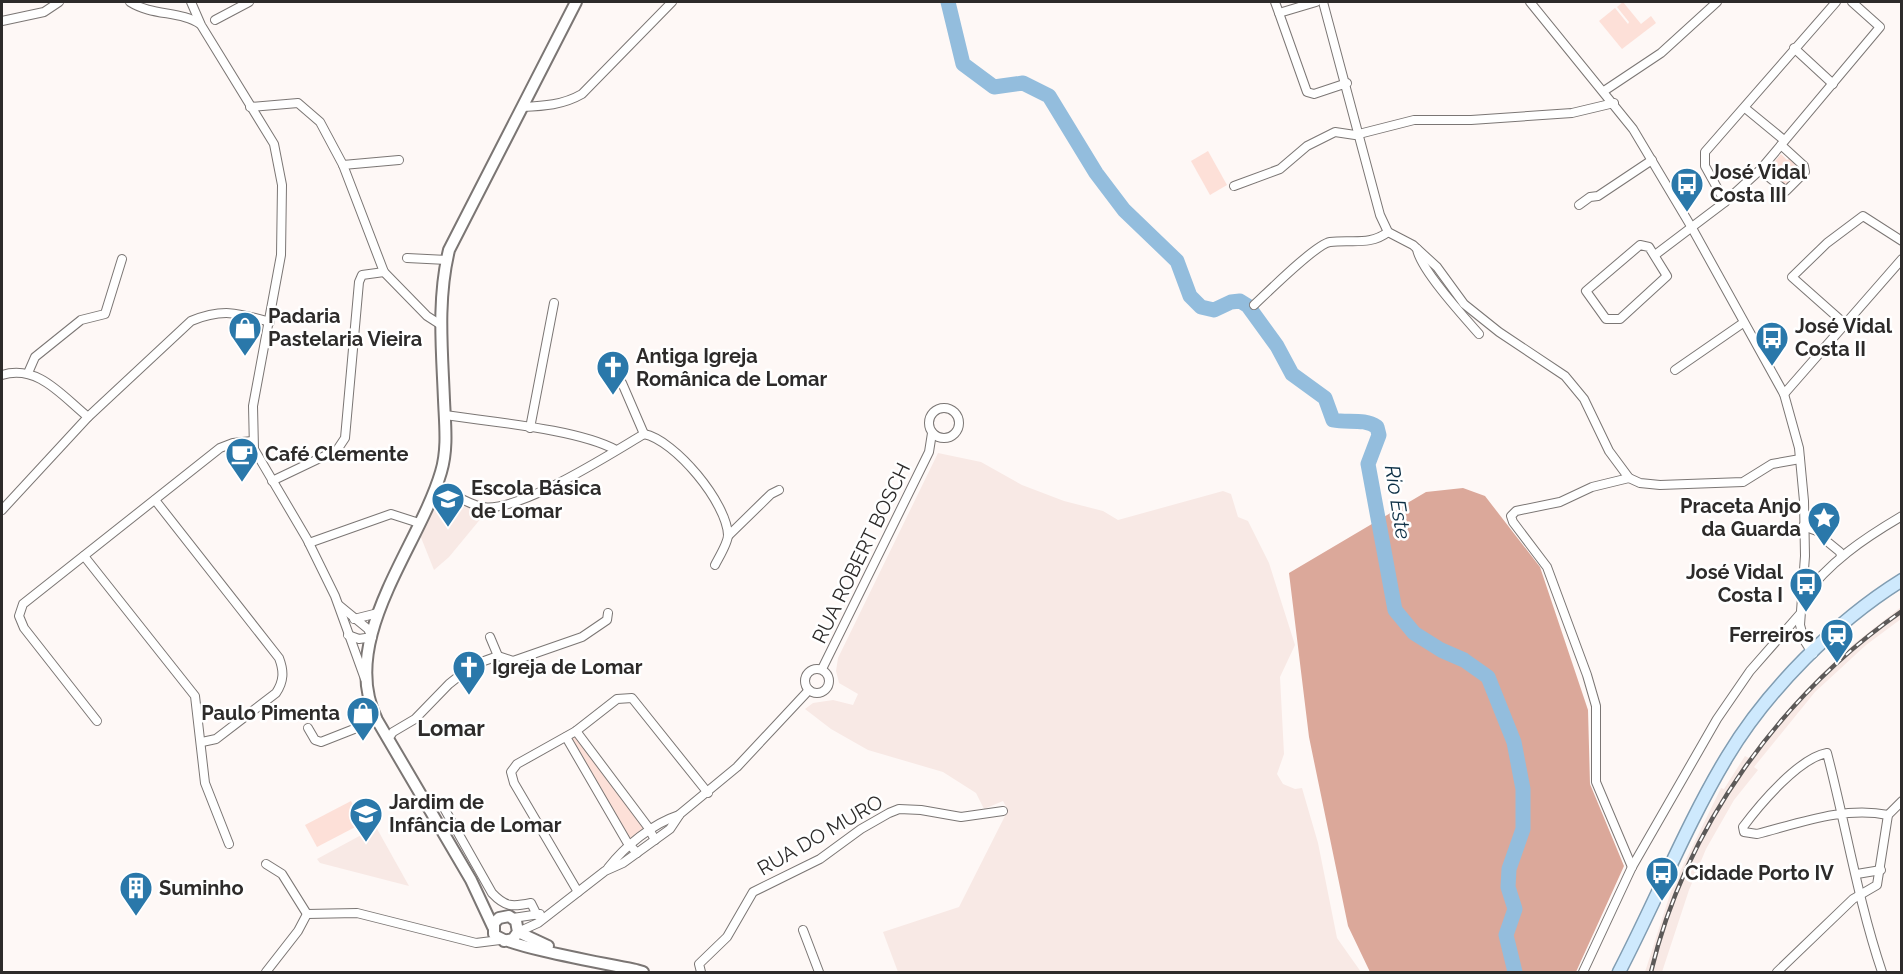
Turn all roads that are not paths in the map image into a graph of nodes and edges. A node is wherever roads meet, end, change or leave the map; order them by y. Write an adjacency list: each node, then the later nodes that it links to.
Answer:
1 (59, 2): 16 (street)
2 (130, 2): 17 (street)
3 (192, 2): 17 (street)
4 (249, 2): 15 (street)
5 (576, 2): 24 (main road)
6 (672, 2): 24 (street)
7 (1275, 2): 14 (street)
8 (1316, 2): 14 (street)
9 (1323, 2): 19 (street)
10 (1530, 2): 21 (street)
11 (1717, 2): 21 (street)
12 (1836, 2): 18 (street)
13 (1852, 2): 20 (street)
14 (1279, 13): 19 (street)
15 (215, 20)
16 (2, 21)
17 (201, 25): 23 (street)
18 (1794, 48): 20 (street); 25 (street)
19 (1347, 83): 26 (street)
20 (1833, 84): 27 (street)
21 (1604, 91): 22 (street)
22 (1614, 103): 26 (street); 29 (street)
23 (250, 107): 30 (street); 47 (street)
24 (522, 107): 43 (main road)
25 (1745, 108): 27 (street); 33 (street)
26 (1359, 135): 32 (street); 36 (street)
27 (1782, 142): 31 (street); 31 (street)
28 (399, 160): 30 (street)
29 (1652, 160): 34 (street); 35 (street)
30 (343, 165): 44 (street)
31 (1760, 171): 33 (street)
32 (1234, 186)
33 (1725, 202): 35 (street)
34 (1579, 205)
35 (1692, 228): 39 (street); 48 (street)
36 (1388, 232): 38 (street); 46 (street)
37 (1902, 241): 49 (street)
38 (1417, 249): 51 (street); 67 (street)
39 (1655, 255): 39 (street)
40 (122, 258): 53 (street)
41 (407, 258): 43 (street)
42 (1902, 259): 49 (street)
43 (447, 260): 50 (main road)
44 (384, 272): 50 (street); 68 (street)
45 (554, 303): 59 (street)
46 (1254, 305)
47 (270, 321): 58 (street); 63 (street)
48 (1743, 323): 52 (street); 56 (street)
49 (1845, 324): 56 (street)
50 (441, 325): 57 (main road)
51 (1479, 334)
52 (1675, 370)
53 (28, 373): 54 (street); 58 (street)
54 (2, 375)
55 (622, 383): 61 (street)
56 (1784, 394): 66 (street)
57 (445, 415): 59 (street); 69 (main road)
58 (88, 417): 72 (street)
59 (530, 428): 64 (street)
60 (932, 433): 62 (street); 62 (street, RUA ROBERT BOSCH); 65 (street, RUA ROBERT BOSCH)
61 (644, 434): 64 (street); 77 (street)
62 (947, 438): 65 (street, RUA ROBERT BOSCH)
63 (252, 441): 68 (street); 71 (street)
64 (616, 450): 69 (street)
65 (929, 452): 95 (street, RUA ROBERT BOSCH)
66 (1800, 459): 67 (street); 75 (street)
67 (1629, 478): 118 (street)
68 (272, 481): 78 (street)
69 (436, 486): 74 (main road)
70 (779, 490): 77 (street)
71 (155, 500): 80 (street); 104 (street)
72 (2, 510)
73 (1902, 516): 81 (street)
74 (418, 523): 78 (street); 86 (main road)
75 (1803, 526): 76 (street); 84 (street)
76 (1816, 531)
77 (728, 536): 82 (street)
78 (309, 543): 85 (street)
79 (1830, 543): 81 (street)
80 (84, 556): 99 (street); 104 (street)
81 (1841, 556): 84 (street)
82 (715, 565)
83 (1902, 580): 93 (main road)
84 (1802, 599): 88 (street)
85 (339, 604): 89 (street); 90 (street)
86 (378, 613): 89 (street); 91 (main road)
87 (608, 613): 94 (street)
88 (1800, 614): 93 (street); 118 (street)
89 (354, 619): 91 (street)
90 (348, 635): 91 (street); 96 (street)
91 (372, 637): 96 (main road)
92 (490, 637): 94 (street)
93 (1813, 654): 140 (main road)
94 (498, 656): 103 (street)
95 (822, 669): 97 (street, RUA ROBERT BOSCH); 97 (street, RUA ROBERT BOSCH)
96 (365, 681): 98 (main road)
97 (809, 690): 105 (street)
98 (377, 720): 100 (street); 103 (main road)
99 (97, 721)
100 (308, 728)
101 (576, 731): 102 (street); 105 (street); 112 (street)
102 (566, 738): 115 (street); 123 (street)
103 (388, 739): 107 (main road)
104 (202, 742): 114 (street)
105 (708, 793): 110 (street)
106 (1902, 801): 111 (street)
107 (428, 809): 122 (main road); 127 (street)
108 (1003, 811): 137 (street, RUA DO MURO)
109 (1843, 812): 109 (street); 111 (street); 121 (street)
110 (680, 814): 112 (street); 113 (street)
111 (1888, 815): 119 (street)
112 (650, 831): 113 (street); 115 (street)
113 (654, 840): 116 (street)
114 (229, 844)
115 (630, 846): 116 (street); 120 (street)
116 (637, 853): 120 (street)
117 (266, 864): 125 (street)
118 (1632, 867): 139 (street)
119 (1881, 870): 121 (street); 124 (street)
120 (605, 871): 123 (street)
121 (1857, 874): 124 (street)
122 (471, 880): 126 (main road); 128 (main road)
123 (578, 892): 127 (street)
124 (1860, 895): 141 (street); 142 (street)
125 (307, 914): 131 (street); 135 (street)
126 (509, 917): 127 (street); 128 (main road); 130 (main road)
127 (538, 919): 130 (street); 133 (street)
128 (493, 928): 131 (street); 132 (main road)
129 (802, 930): 138 (street)
130 (518, 932): 132 (main road); 133 (main road)
131 (464, 939): 132 (street)
132 (502, 941): 134 (main road)
133 (550, 947): 134 (main road)
134 (573, 956): 136 (main road)
135 (266, 972)
136 (637, 972)
137 (701, 972)
138 (819, 972)
139 (1583, 972)
140 (1619, 972)
141 (1777, 972)
142 (1882, 972)

